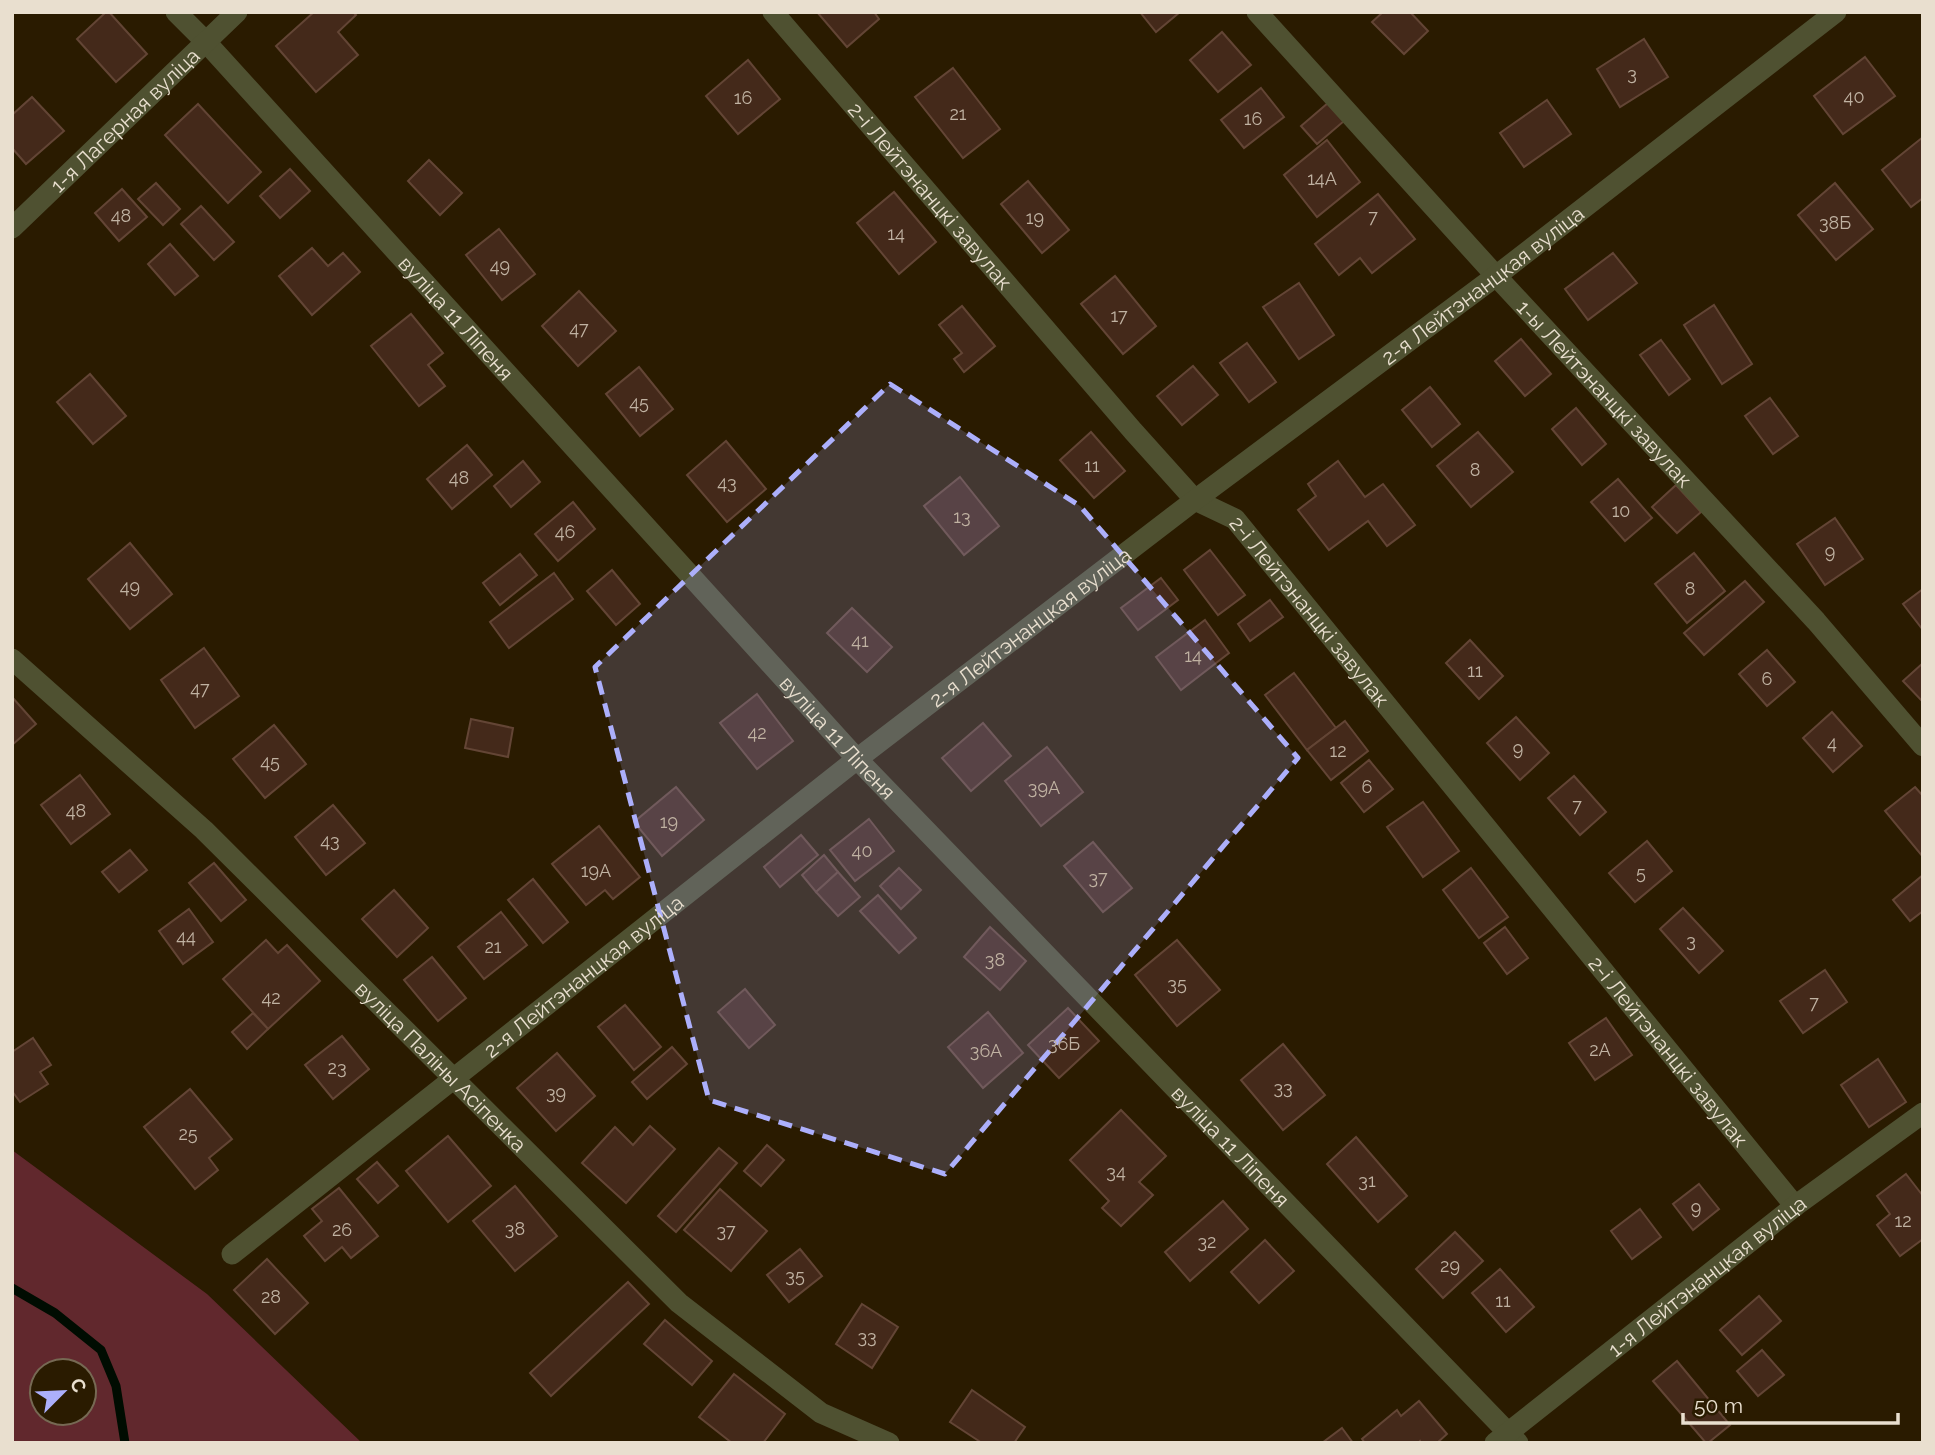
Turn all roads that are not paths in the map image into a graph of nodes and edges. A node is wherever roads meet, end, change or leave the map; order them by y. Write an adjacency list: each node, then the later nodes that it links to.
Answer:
1 (176, 12): 6 (street, вуліца 11 Ліпеня)
2 (237, 12): 6 (street, 1-я Лагерная вуліца)
3 (773, 12): 9 (street, 2-і Лейтэнанцкі завулак)
4 (1257, 12): 8 (street, 1-ы Лейтэнанцкі завулак)
5 (1836, 12): 8 (street, 2-я Лейтэнанцкая вуліца)
6 (205, 41): 7 (street, 1-я Лагерная вуліца); 12 (street, вуліца 11 Ліпеня)
7 (12, 228)
8 (1496, 276): 9 (street, 2-я Лейтэнанцкая вуліца); 11 (street, 1-ы Лейтэнанцкі завулак)
9 (1195, 500): 12 (street, 2-я Лейтэнанцкая вуліца); 15 (street, 2-і Лейтэнанцкі завулак)
10 (12, 659): 13 (street, вуліца Паліны Асіпенка)
11 (1923, 746)
12 (857, 759): 13 (street, 2-я Лейтэнанцкая вуліца); 17 (street, вуліца 11 Ліпеня)
13 (453, 1077): 16 (street, 2-я Лейтэнанцкая вуліца); 18 (street, вуліца Паліны Асіпенка)
14 (1923, 1113): 15 (street, 1-я Лейтэнанцкая вуліца)
15 (1796, 1206): 17 (street, 1-я Лейтэнанцкая вуліца)
16 (232, 1254)
17 (1507, 1439)
18 (889, 1443)

